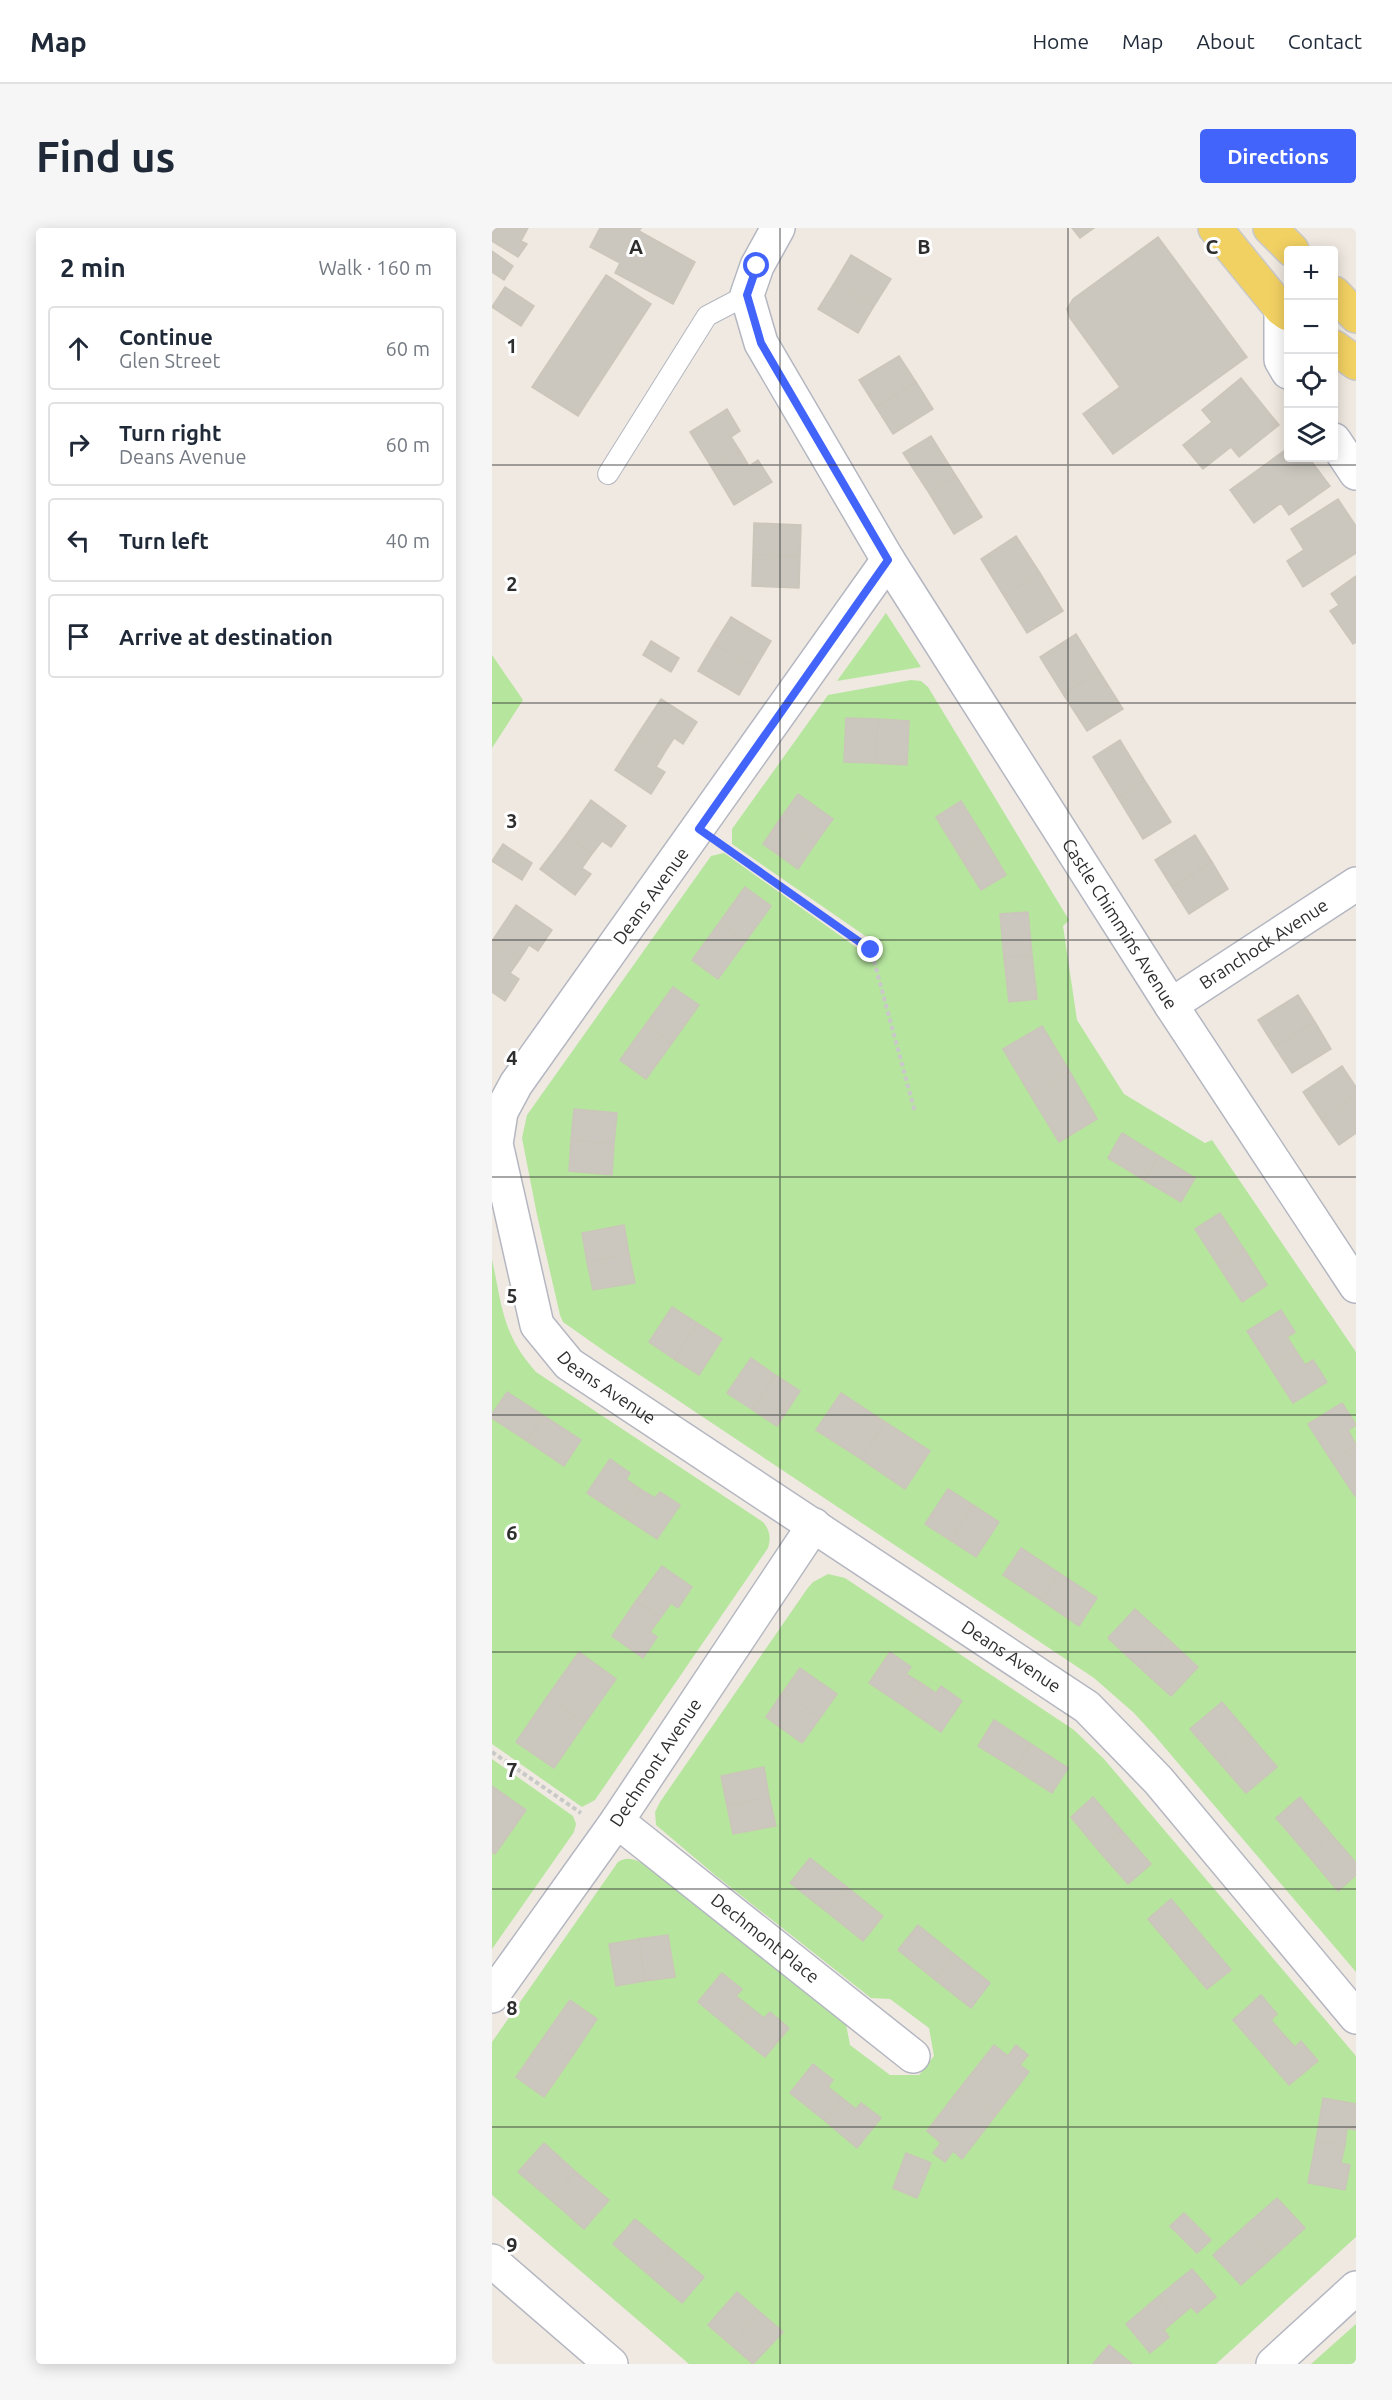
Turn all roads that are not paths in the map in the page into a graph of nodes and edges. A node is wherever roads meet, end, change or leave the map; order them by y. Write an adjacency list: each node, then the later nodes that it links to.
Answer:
1 (778, 228): 5 (street)
2 (1215, 228): 7 (main road)
3 (1270, 228): 4 (main road)
4 (1288, 246)
5 (747, 295): 14 (lane); 16 (street, Castle Chimmins Avenue)
6 (1338, 297): 8 (main road)
7 (1284, 310)
8 (1356, 316)
9 (1284, 323): 12 (street)
10 (1338, 350): 11 (main road)
11 (1356, 363)
12 (1284, 365)
13 (1338, 446): 15 (street)
14 (608, 474)
15 (1356, 474)
16 (888, 560): 18 (street, Castle Chimmins Avenue); 20 (street, Deans Avenue)
17 (1356, 884): 18 (street, Branchock Avenue)
18 (1171, 1005): 19 (street, Castle Chimmins Avenue)
19 (1356, 1286)
20 (814, 1525): 21 (street, Dechmont Avenue); 23 (street, Deans Avenue)
21 (617, 1821): 22 (street, Dechmont Avenue); 24 (street, Dechmont Place)
22 (492, 1996)
23 (1356, 2017)
24 (913, 2056)
25 (492, 2261): 27 (street)
26 (1356, 2288): 28 (street)
27 (611, 2364)
28 (1273, 2364)

